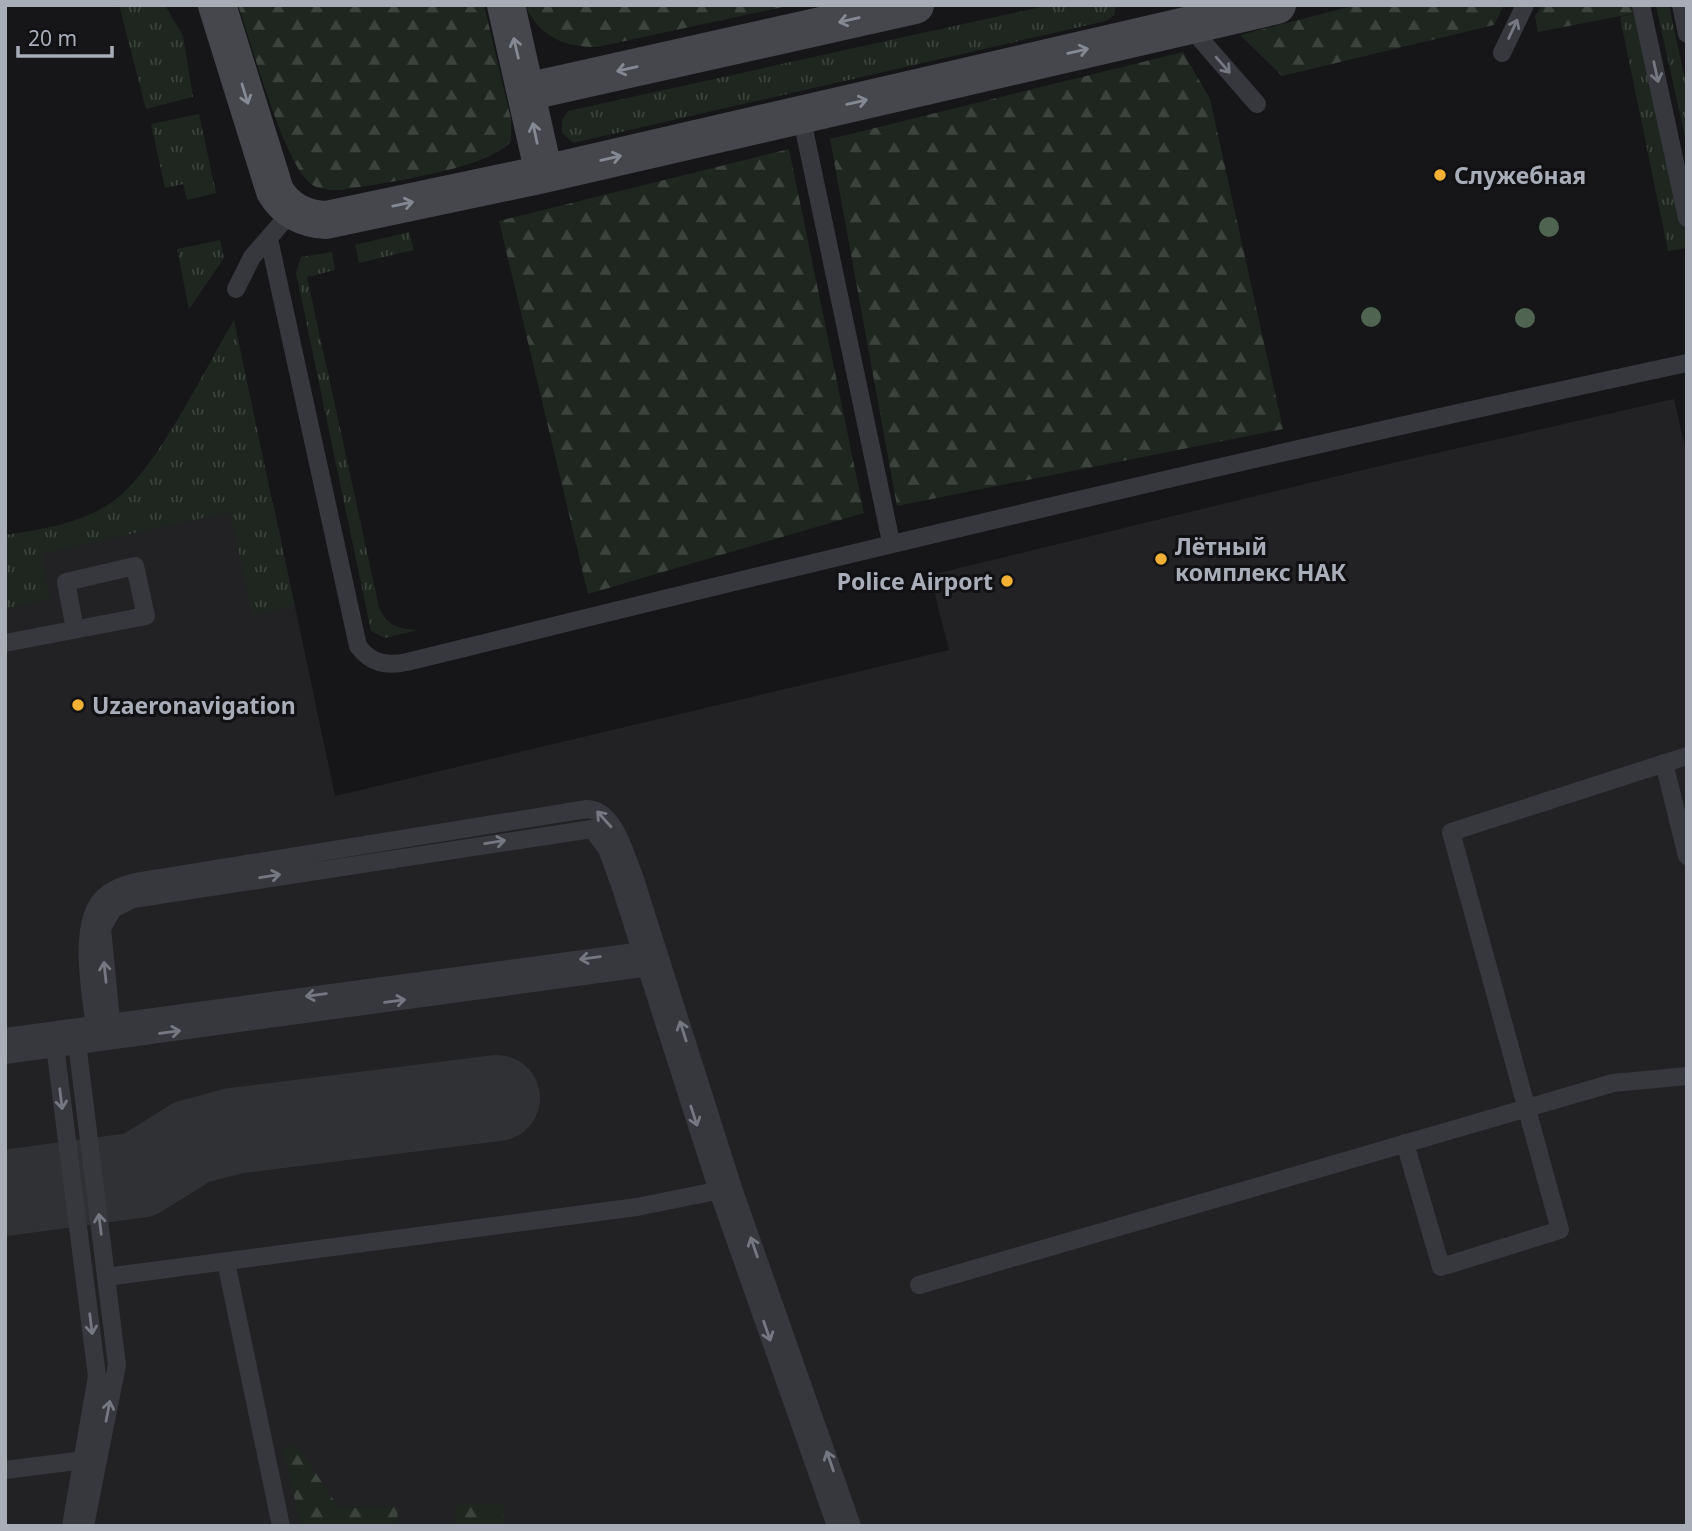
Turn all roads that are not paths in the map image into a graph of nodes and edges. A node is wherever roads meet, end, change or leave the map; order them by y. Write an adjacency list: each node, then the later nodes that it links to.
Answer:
1 (217, 5): 16 (main road, one-way to 16)
2 (506, 5): 12 (main road, one-way to 2)
3 (915, 5): 12 (main road, one-way to 12)
4 (1278, 5): 9 (main road)
5 (1525, 5): 11 (lane, one-way to 5)
6 (1641, 5): 17 (lane, one-way to 17)
7 (1681, 5): 10 (lane)
8 (1148, 20): 9 (main road); 14 (main road, one-way to 8)
9 (1188, 26): 13 (lane, one-way to 13)
10 (1687, 34)
11 (1502, 54)
12 (526, 92): 15 (main road, one-way to 12)
13 (1258, 104)
14 (801, 115): 15 (main road, one-way to 14); 21 (lane)
15 (544, 174): 16 (main road, one-way to 15)
16 (293, 210): 18 (lane)
17 (1687, 218)
18 (270, 239): 19 (lane); 21 (lane)
19 (236, 289)
20 (1687, 363): 21 (lane)
21 (891, 542)
22 (75, 629): 22 (lane); 23 (lane)
23 (5, 643)
24 (1687, 756): 25 (lane)
25 (1664, 763): 26 (lane); 34 (lane)
26 (1687, 856)
27 (652, 958): 28 (lane); 28 (lane); 36 (lane)
28 (104, 1033): 29 (lane)
29 (77, 1036): 31 (lane); 38 (lane, one-way to 29)
30 (5, 1037): 31 (lane)
31 (54, 1040): 32 (lane); 40 (lane, one-way to 40)
32 (5, 1055)
33 (1687, 1076): 34 (lane)
34 (1527, 1108): 35 (lane); 35 (lane)
35 (1405, 1143): 39 (lane)
36 (725, 1189): 37 (lane); 45 (lane, one-way to 45); 46 (lane, one-way to 36)
37 (226, 1262): 38 (lane); 44 (lane)
38 (106, 1277): 40 (lane, one-way to 38)
39 (919, 1284)
40 (91, 1459): 41 (lane); 42 (lane); 43 (lane)
41 (5, 1470)
42 (71, 1526)
43 (85, 1526)
44 (282, 1526)
45 (836, 1526)
46 (852, 1526)

